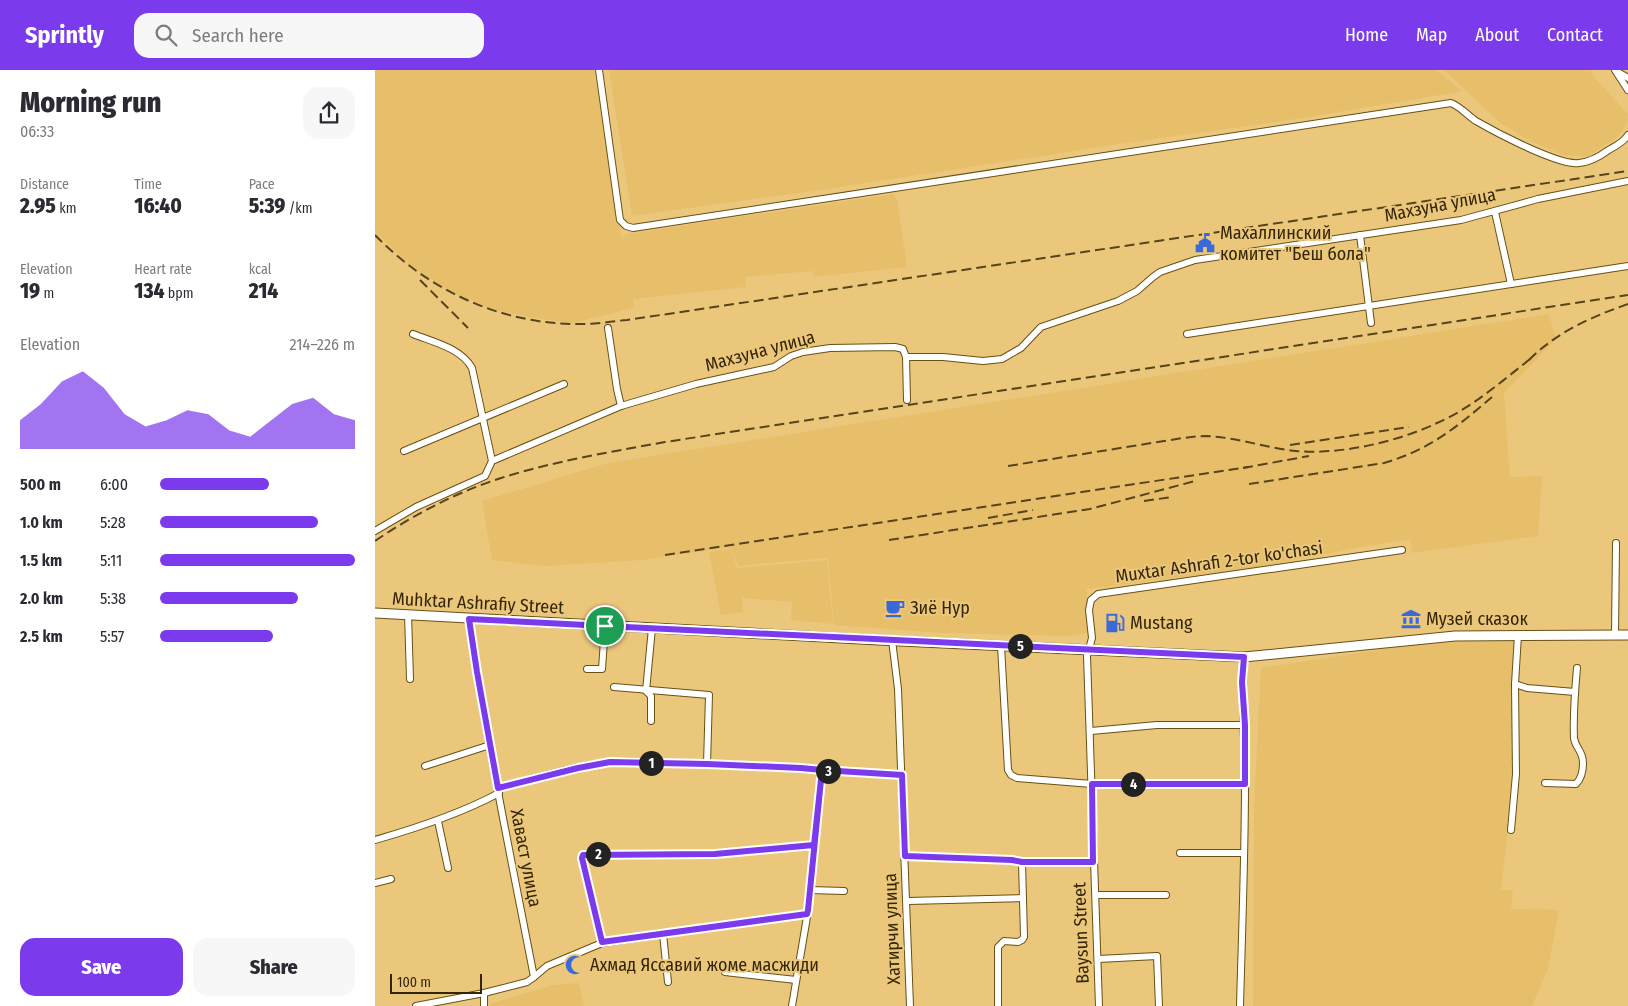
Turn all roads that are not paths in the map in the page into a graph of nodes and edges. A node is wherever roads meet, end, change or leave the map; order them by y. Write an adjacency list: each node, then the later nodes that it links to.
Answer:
1 (599, 70): 5 (street)
2 (1615, 70): 3 (street); 4 (street)
3 (1628, 78)
4 (1628, 90)
5 (1628, 135)
6 (1628, 182): 7 (street, Махзуна улица)
7 (1495, 212): 8 (street, Махзуна улица); 10 (street)
8 (1360, 235): 11 (street); 16 (street, Махзуна улица)
9 (1628, 266): 10 (street)
10 (1511, 284): 11 (street)
11 (1370, 307): 12 (street); 15 (street)
12 (1371, 323)
13 (608, 328): 19 (street)
14 (413, 334): 20 (street)
15 (1187, 334)
16 (906, 357): 18 (street); 19 (street, Махзуна улица)
17 (563, 384): 20 (street)
18 (907, 400)
19 (621, 406): 22 (street, Махзуна улица)
20 (481, 418): 21 (street); 22 (street)
21 (404, 451)
22 (492, 461): 23 (street, Махзуна улица)
23 (375, 531)
24 (1616, 543): 32 (street)
25 (1403, 550): 36 (street, Muxtar Ashrafi 2-tor ko'chasi)
26 (375, 613): 27 (main road, Muhktar Ashrafiy Street)
27 (408, 614): 28 (main road, Muhktar Ashrafiy Street); 40 (street)
28 (469, 619): 29 (main road, Muhktar Ashrafiy Street); 48 (street, Хаваст улица)
29 (605, 626): 30 (main road, Muhktar Ashrafiy Street); 39 (street)
30 (651, 628): 34 (main road, Muhktar Ashrafiy Street); 43 (street)
31 (1517, 635): 32 (main road, Muhktar Ashrafiy Street); 37 (main road, Muhktar Ashrafiy Street); 41 (street)
32 (1615, 635): 33 (main road, Muhktar Ashrafiy Street)
33 (1628, 635)
34 (892, 640): 35 (main road, Muhktar Ashrafiy Street); 52 (street, Хатирчи улица)
35 (1001, 646): 36 (main road, Muhktar Ashrafiy Street); 54 (street)
36 (1089, 649): 37 (main road, Muhktar Ashrafiy Street); 47 (street, Bаysun Street)
37 (1244, 657): 46 (street)
38 (1577, 668): 44 (street)
39 (587, 669)
40 (410, 678)
41 (1515, 684): 44 (street); 58 (street)
42 (613, 687): 43 (street)
43 (646, 691): 45 (street); 49 (street)
44 (1575, 692): 53 (street)
45 (651, 720)
46 (1245, 725): 47 (street); 55 (street)
47 (1091, 731): 54 (street, Bаysun Street)
48 (490, 744): 50 (street); 56 (street, Хаваст улица)
49 (707, 764): 51 (street); 56 (street)
50 (425, 766)
51 (822, 770): 52 (street); 60 (street)
52 (902, 775): 63 (street, Хатирчи улица)
53 (1545, 783)
54 (1092, 784): 55 (street); 65 (street, Bаysun Street)
55 (1245, 784): 62 (street)
56 (498, 790): 57 (street); 80 (street, Хаваст улица)
57 (438, 821): 59 (street); 66 (street)
58 (1511, 830)
59 (375, 840)
60 (814, 845): 69 (street); 77 (street)
61 (1180, 852): 62 (street)
62 (1244, 853): 91 (street)
63 (905, 856): 64 (street); 74 (street, Хатирчи улица)
64 (1022, 862): 65 (street); 73 (street)
65 (1093, 862): 71 (street, Bаysun Street)
66 (448, 868)
67 (391, 879): 68 (street)
68 (375, 883)
69 (810, 890): 70 (street); 75 (street)
70 (844, 891)
71 (1096, 895): 72 (street); 78 (street, Bаysun Street)
72 (1166, 895)
73 (1023, 898): 74 (street); 88 (street)
74 (907, 901): 87 (street, Хатирчи улица)
75 (807, 914): 76 (street); 81 (street)
76 (663, 934): 77 (street); 82 (street)
77 (602, 942): 80 (street)
78 (1098, 958): 89 (street, Bаysun Street); 90 (street)
79 (725, 972): 81 (street)
80 (534, 977): 83 (street)
81 (796, 980): 86 (street)
82 (668, 982)
83 (484, 992): 84 (street); 85 (street)
84 (416, 1006)
85 (484, 1006)
86 (791, 1006)
87 (910, 1006)
88 (998, 1006)
89 (1099, 1006)
90 (1159, 1006)
91 (1240, 1006)

